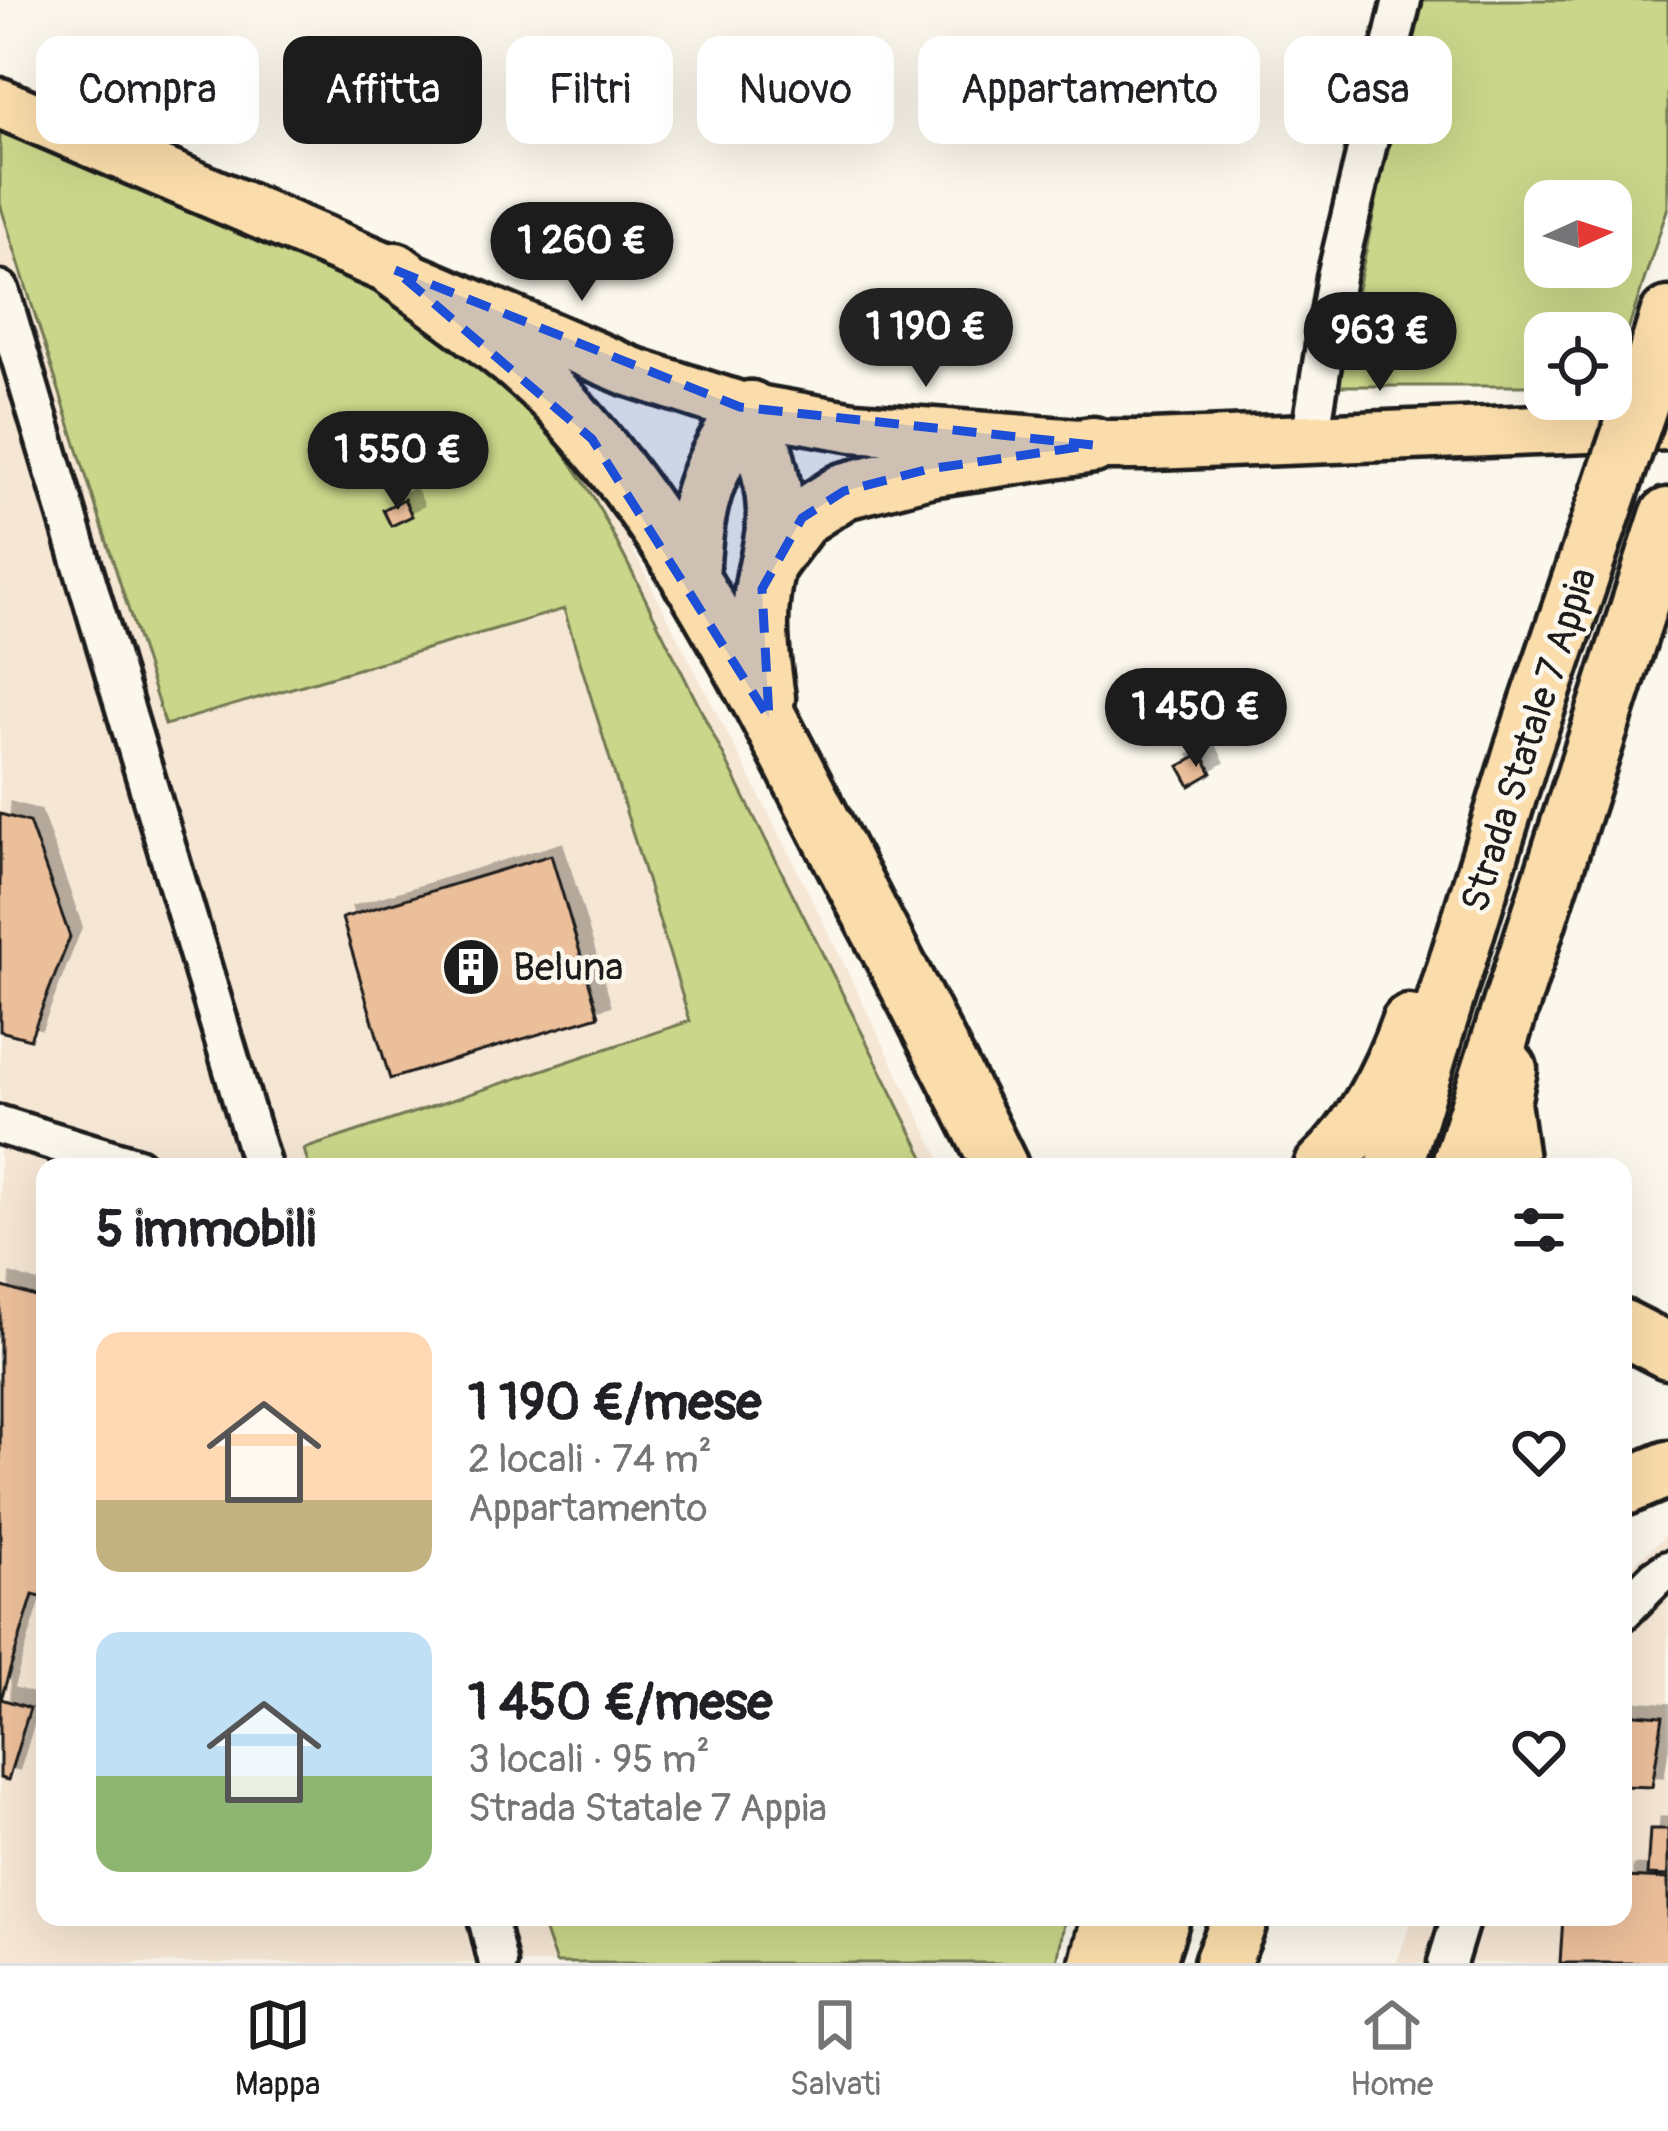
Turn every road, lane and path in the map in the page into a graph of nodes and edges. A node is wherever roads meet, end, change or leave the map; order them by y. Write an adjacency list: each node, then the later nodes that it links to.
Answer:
1 (1402, 0): 8 (street)
2 (0, 103): 3 (main road)
3 (395, 270): 6 (main road); 12 (highway)
4 (0, 290): 19 (street)
5 (1660, 340): 15 (highway, Strada Statale 7 Appia, bridge)
6 (750, 409): 9 (main road); 11 (highway); 12 (highway)
7 (1668, 425): 8 (main road)
8 (1310, 439): 9 (main road)
9 (1093, 445): 11 (highway)
10 (1668, 516): 14 (highway, Strada Statale 7 Appia)
11 (771, 560): 13 (highway)
12 (691, 581): 13 (highway)
13 (769, 718): 17 (highway)
14 (1603, 726): 22 (highway, Strada Statale 7 Appia); 23 (highway)
15 (1522, 751): 20 (highway); 21 (highway, Strada Statale 7 Appia)
16 (0, 1125): 18 (street)
17 (1003, 1156)
18 (108, 1158)
19 (259, 1158)
20 (1332, 1158)
21 (1397, 1158)
22 (1463, 1158)
23 (1510, 1158)
24 (1632, 1333): 25 (highway)
25 (1668, 1351)
26 (1668, 1469): 27 (highway)
27 (1632, 1484)
28 (1668, 1570): 29 (street)
29 (1632, 1602)
30 (489, 1926): 36 (street)
31 (1108, 1926): 37 (highway)
32 (1159, 1926): 38 (highway)
33 (1213, 1926): 39 (highway)
34 (1237, 1926): 40 (highway)
35 (1458, 1926): 41 (street)
36 (498, 1963)
37 (1098, 1963)
38 (1148, 1963)
39 (1201, 1963)
40 (1222, 1963)
41 (1447, 1963)

